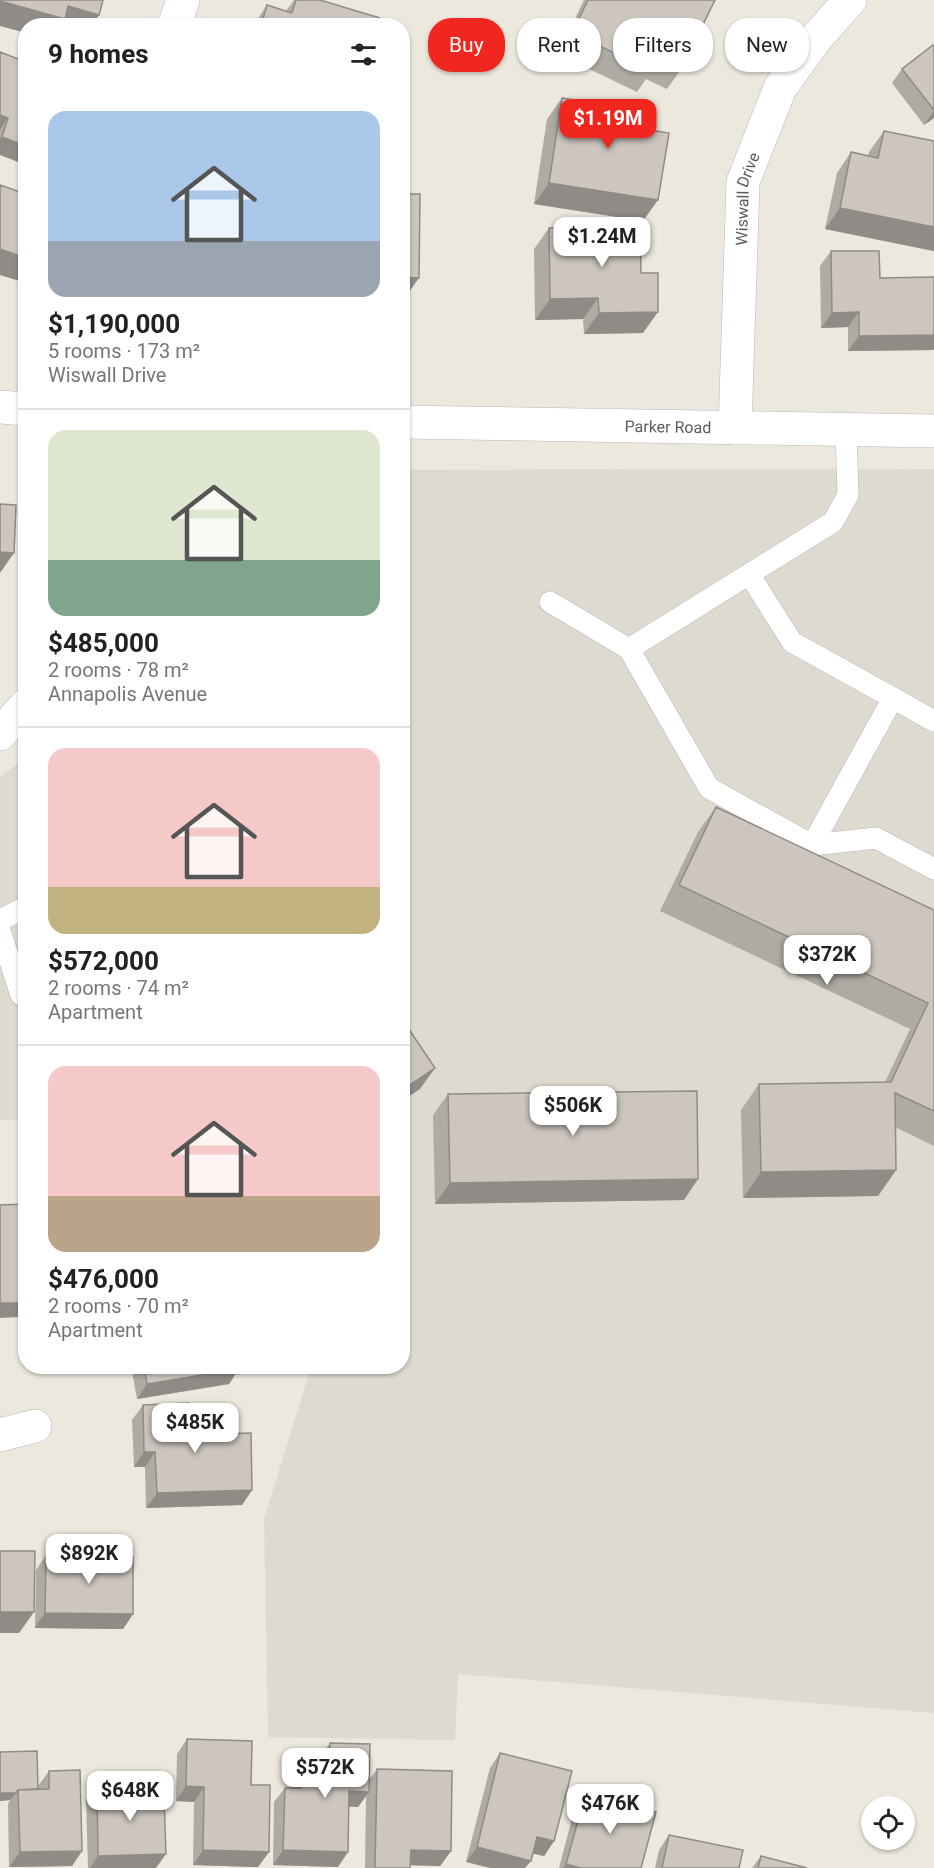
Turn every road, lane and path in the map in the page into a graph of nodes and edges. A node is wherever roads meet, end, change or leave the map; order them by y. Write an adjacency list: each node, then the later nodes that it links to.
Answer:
1 (183, 0): 3 (street)
2 (850, 0): 7 (street, Wiswall Drive)
3 (177, 18)
4 (0, 407): 5 (street)
5 (18, 408)
6 (410, 422): 7 (street, Parker Road)
7 (735, 428): 8 (street, Parker Road)
8 (846, 430): 9 (street, Parker Road); 10 (lane)
9 (934, 431)
10 (749, 574): 12 (lane); 13 (lane)
11 (550, 602): 12 (lane)
12 (629, 649): 17 (lane)
13 (893, 698): 15 (lane); 17 (lane)
14 (18, 714): 16 (street)
15 (934, 721)
16 (0, 734)
17 (812, 844): 18 (lane)
18 (934, 869)
19 (18, 911): 20 (lane)
20 (0, 920)
21 (0, 931): 22 (lane)
22 (16, 995)
23 (36, 1426): 24 (street)
24 (0, 1435)

